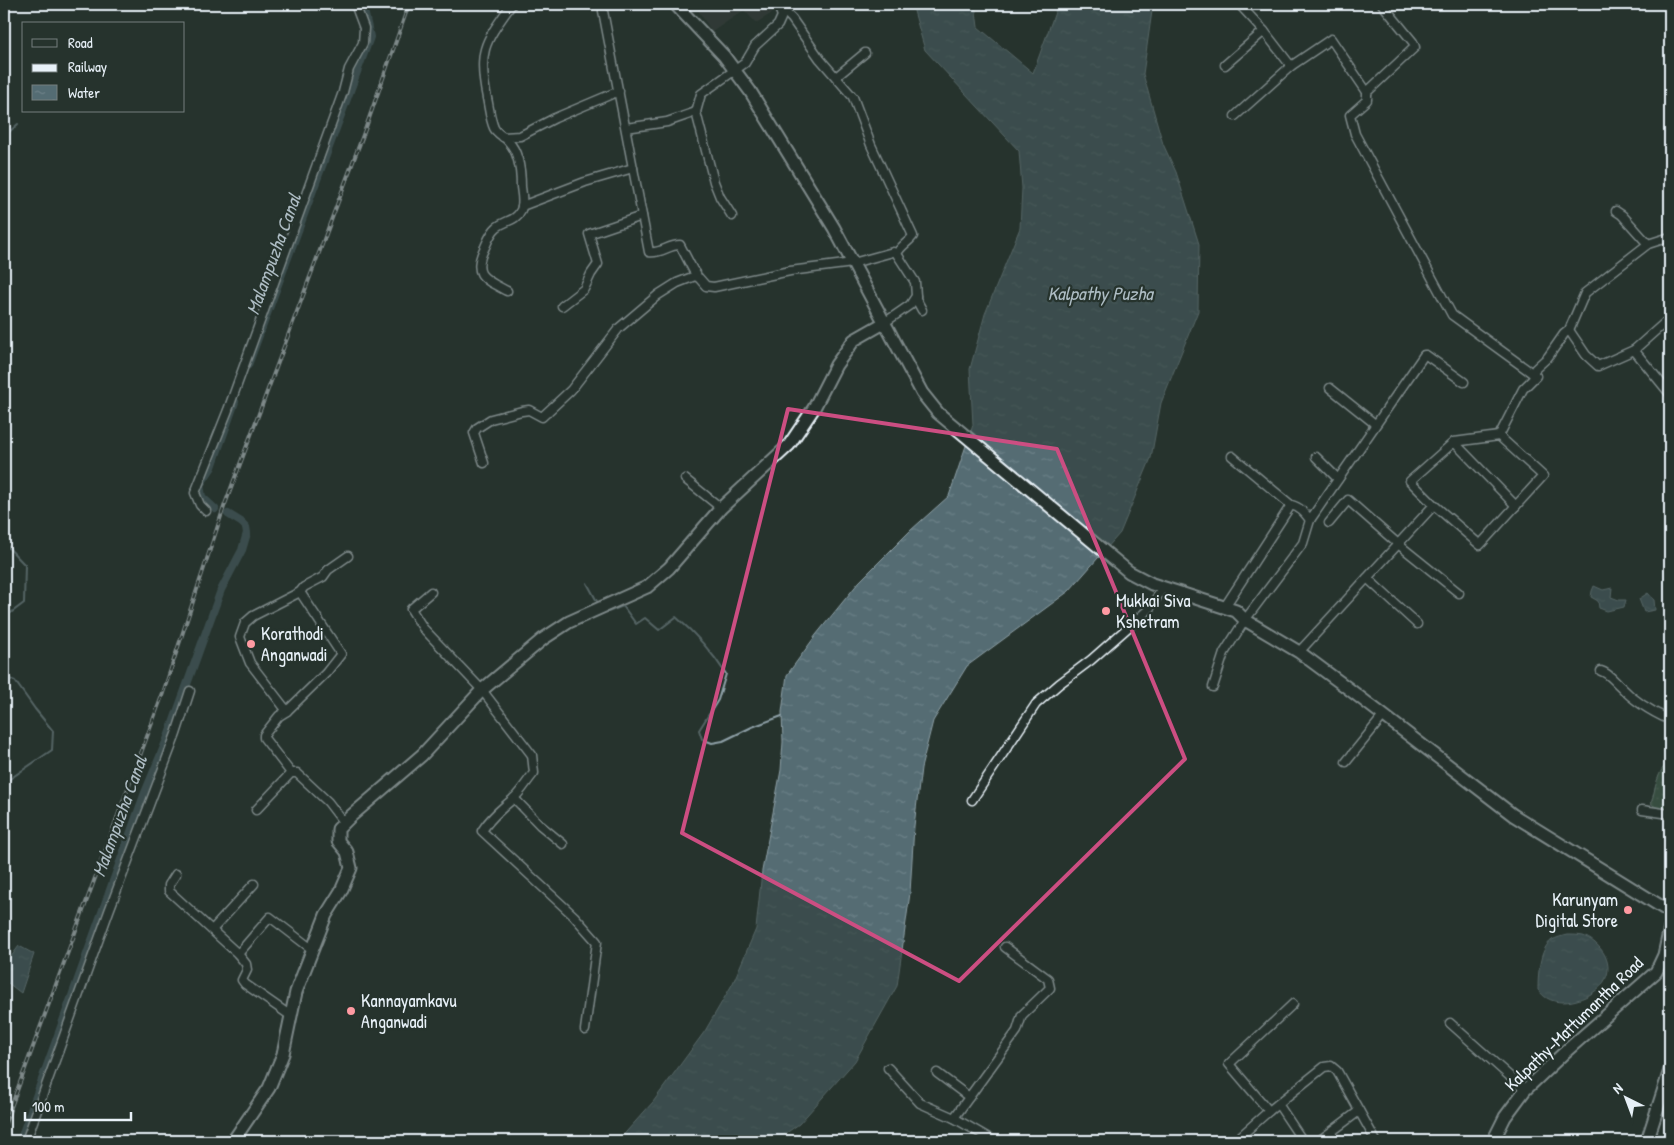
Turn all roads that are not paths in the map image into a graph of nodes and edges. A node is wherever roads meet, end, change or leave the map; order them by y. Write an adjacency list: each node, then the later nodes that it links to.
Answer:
1 (355, 4): 54 (street)
2 (512, 4): 19 (street)
3 (675, 4): 12 (street)
4 (778, 4): 12 (street); 13 (street)
5 (1239, 4): 8 (street)
6 (1382, 4): 15 (street)
7 (603, 11): 14 (street)
8 (1264, 32): 10 (street); 11 (street)
9 (865, 53): 13 (street)
10 (1225, 65)
11 (1292, 66): 15 (street); 17 (street)
12 (734, 70): 16 (street); 28 (street)
13 (836, 77): 31 (street)
14 (619, 91): 18 (street); 19 (street)
15 (1367, 92): 38 (street)
16 (696, 112): 18 (street); 24 (street)
17 (1235, 116)
18 (626, 128): 20 (street)
19 (503, 137): 21 (street)
20 (633, 168): 21 (street); 23 (street)
21 (522, 206): 30 (street)
22 (1616, 211): 26 (street)
23 (642, 216): 29 (street); 32 (street)
24 (732, 216)
25 (1670, 237): 26 (street)
26 (1648, 244): 36 (street)
27 (893, 252): 28 (street)
28 (853, 263): 35 (street); 47 (street)
29 (696, 273)
30 (507, 291)
31 (916, 296): 33 (street); 35 (street)
32 (562, 306)
33 (922, 310)
34 (1670, 318): 37 (street)
35 (884, 323): 53 (street); 60 (street)
36 (1569, 330): 37 (street); 38 (street)
37 (1634, 350): 41 (street)
38 (1533, 374): 43 (street)
39 (1464, 382): 42 (street)
40 (1330, 388): 42 (street)
41 (1670, 394)
42 (1375, 424): 49 (street)
43 (1499, 436): 44 (street); 52 (street)
44 (1454, 442): 51 (street); 52 (street)
45 (1232, 456): 50 (street)
46 (1316, 457): 49 (street)
47 (484, 463)
48 (685, 479): 53 (street)
49 (1338, 479): 55 (street)
50 (1291, 505): 55 (street); 64 (street)
51 (1434, 505): 52 (street); 57 (street)
52 (1516, 506)
53 (721, 508): 70 (street)
54 (206, 510)
55 (1310, 520): 65 (street)
56 (1329, 523): 57 (street)
57 (1398, 544): 59 (street); 63 (street)
58 (348, 556): 61 (street)
59 (1367, 578): 66 (street); 67 (street)
60 (1163, 588): 64 (street); 78 (street)
61 (300, 592): 72 (street); 72 (street)
62 (431, 592): 70 (street)
63 (1459, 594)
64 (1224, 608): 65 (street)
65 (1245, 620): 67 (street); 69 (street)
66 (1417, 624)
67 (1299, 652): 73 (street)
68 (1601, 671): 74 (street)
69 (1213, 687)
70 (482, 690): 77 (street); 82 (street)
71 (190, 691): 108 (street)
72 (287, 711): 76 (street)
73 (1384, 715): 75 (street); 86 (street)
74 (1670, 720)
75 (1346, 762)
76 (291, 772): 79 (street); 82 (street)
77 (514, 798): 83 (street); 95 (street)
78 (972, 800)
79 (256, 810)
80 (1642, 810): 81 (street)
81 (1670, 814)
82 (344, 823): 90 (street)
83 (563, 844)
84 (176, 874): 88 (street)
85 (254, 884): 88 (street)
86 (1670, 912)
87 (1670, 928): 99 (street, Kalpathy-Mattumantha Road)
88 (212, 930): 91 (street)
89 (1005, 946): 100 (street)
90 (313, 950): 91 (street); 93 (street)
91 (238, 954): 93 (street)
92 (1292, 1004): 103 (street)
93 (291, 1016): 109 (street)
94 (1450, 1023): 99 (street)
95 (585, 1030)
96 (888, 1068): 104 (street)
97 (1670, 1070): 107 (street)
98 (937, 1073): 100 (street)
99 (1524, 1090): 113 (street, Kalpathy-Mattumantha Road)
100 (969, 1096): 104 (street)
101 (1278, 1104): 102 (street); 103 (street); 106 (street)
102 (1359, 1110): 111 (street); 112 (street)
103 (1269, 1111): 110 (street)
104 (954, 1118): 105 (street)
105 (990, 1140)
106 (1302, 1140)
107 (1651, 1140)
108 (26, 1141)
109 (233, 1141)
110 (1235, 1141)
111 (1319, 1141)
112 (1376, 1141)
113 (1493, 1141)

